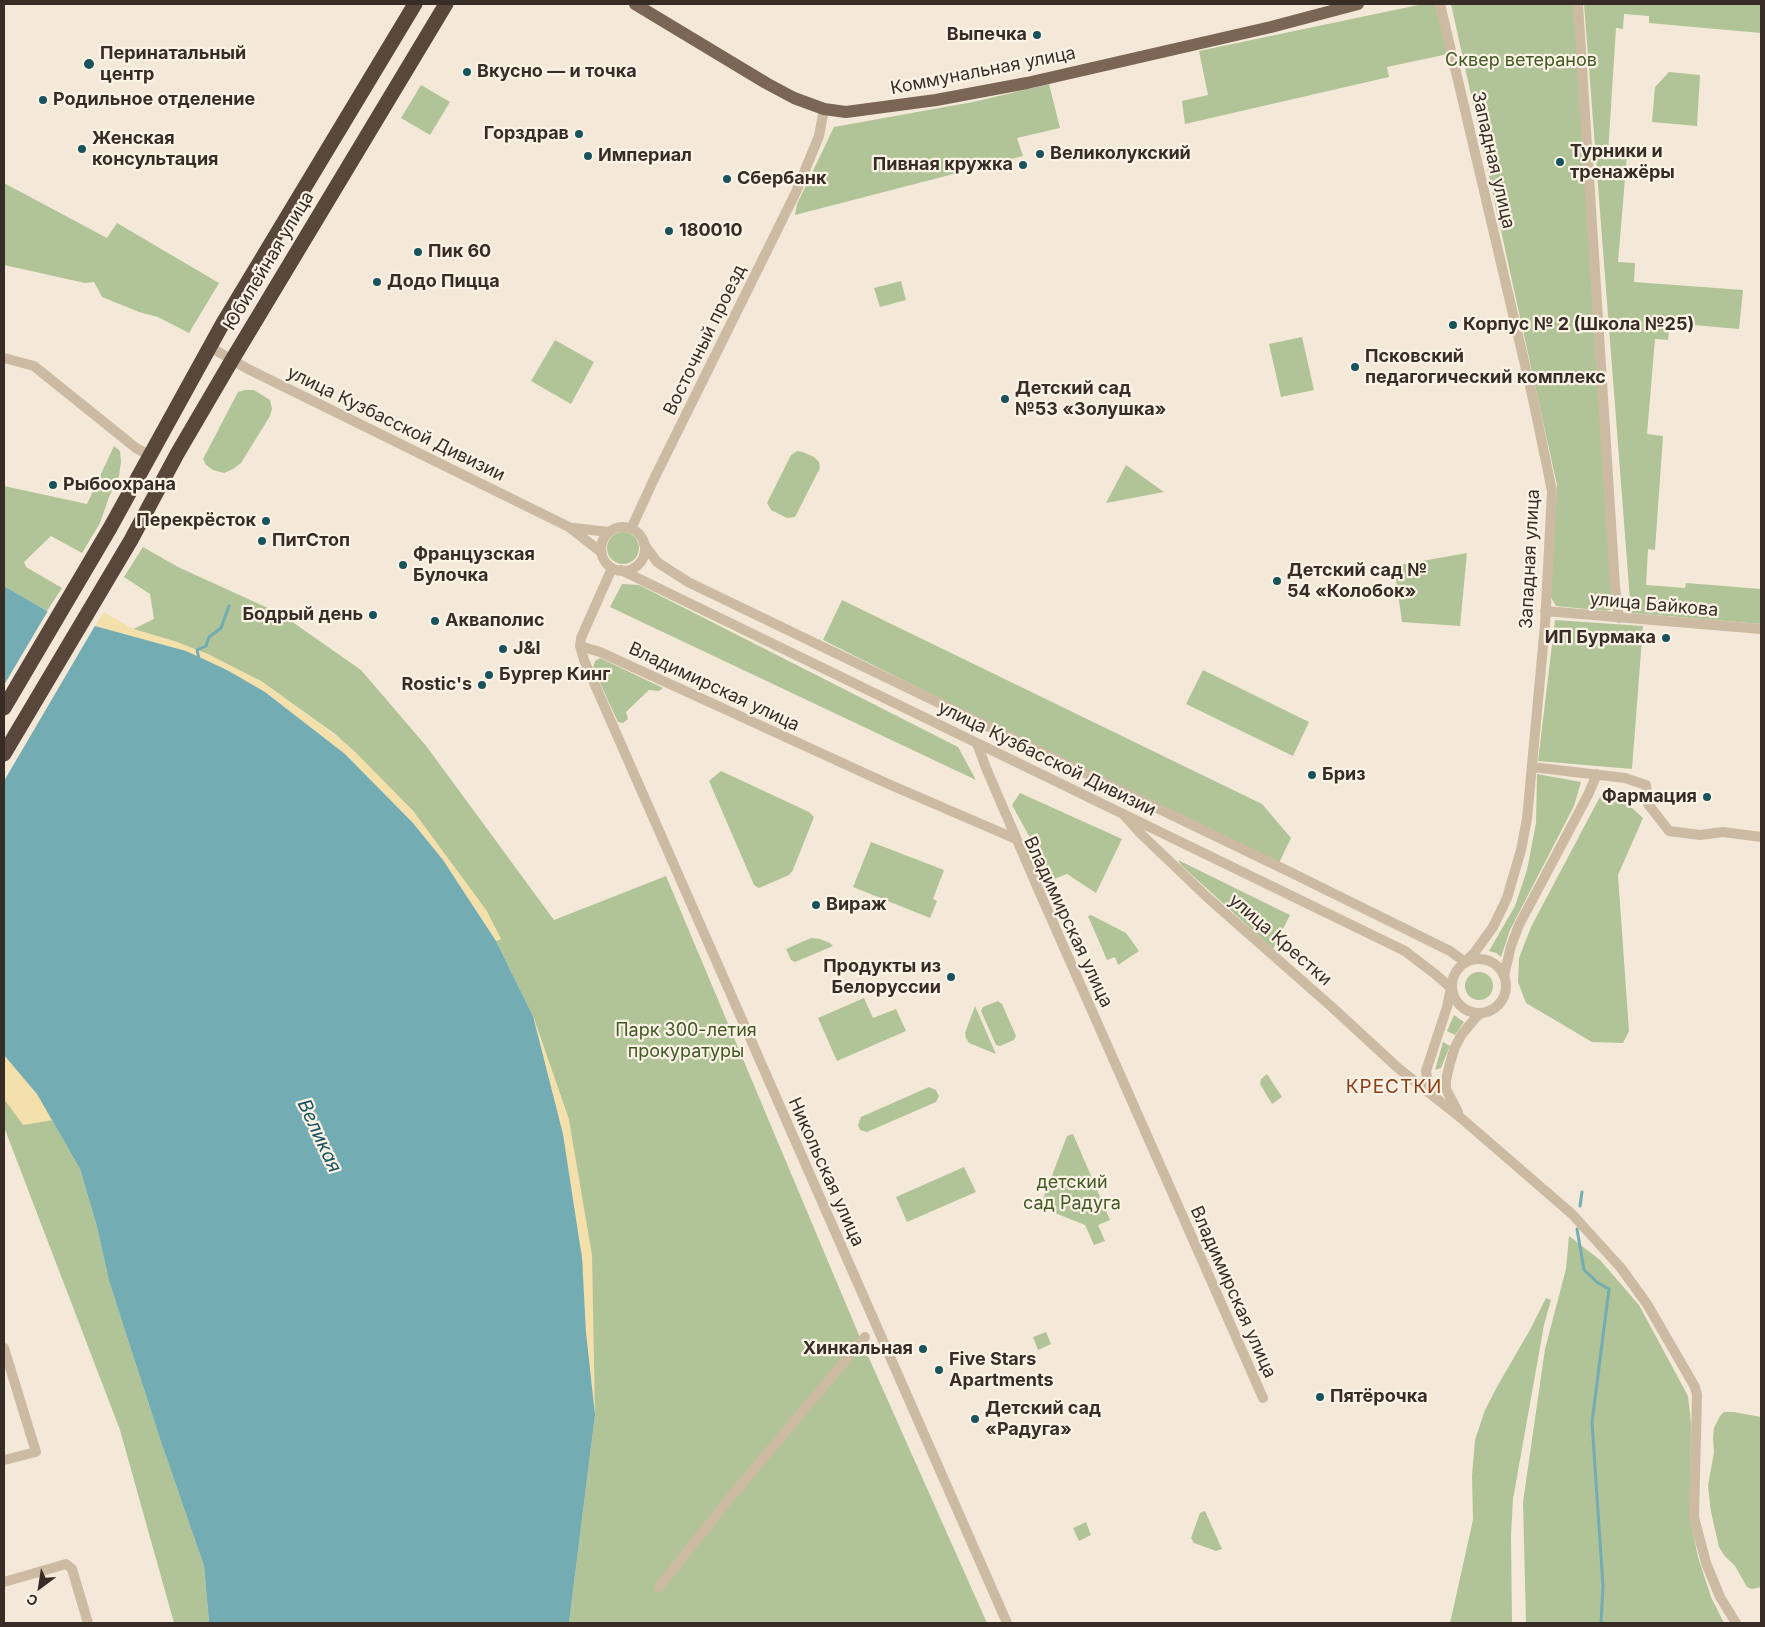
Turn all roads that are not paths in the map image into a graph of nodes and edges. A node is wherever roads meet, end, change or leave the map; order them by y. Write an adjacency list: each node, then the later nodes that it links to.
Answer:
1 (415, 4): 8 (highway, Юбилейная улица)
2 (446, 4): 10 (highway, Юбилейная улица)
3 (635, 4): 7 (main road, Коммунальная улица)
4 (1358, 4): 7 (main road, Коммунальная улица)
5 (1440, 4): 18 (street, Западная улица)
6 (1578, 4): 19 (street)
7 (824, 109): 13 (street, Восточный проезд)
8 (210, 347): 10 (street, улица Кузбасской Дивизии); 11 (highway, Юбилейная улица)
9 (4, 358): 11 (street)
10 (232, 360): 12 (street, улица Кузбасской Дивизии); 24 (highway, Юбилейная улица)
11 (149, 455): 22 (highway, Юбилейная улица)
12 (569, 527): 14 (street, улица Кузбасской Дивизии); 16 (street, улица Кузбасской Дивизии)
13 (631, 529): 14 (street, улица Кузбасской Дивизии); 15 (street, улица Кузбасской Дивизии)
14 (609, 532): 16 (street)
15 (644, 544): 17 (street); 30 (street, улица Кузбасской Дивизии)
16 (601, 552): 17 (street, улица Кузбасской Дивизии)
17 (616, 569): 21 (street); 23 (street, улица Кузбасской Дивизии)
18 (1545, 611): 19 (street, улица Байкова); 25 (street, Западная улица)
19 (1619, 618): 20 (street, улица Байкова)
20 (1761, 629)
21 (580, 646): 29 (street, Владимирская улица); 45 (street, Никольская улица)
22 (4, 708)
23 (977, 743): 27 (street, улица Кузбасской Дивизии); 29 (street)
24 (4, 754)
25 (1532, 767): 26 (street); 30 (street, Западная улица)
26 (1597, 774): 28 (street); 31 (street)
27 (1124, 814): 32 (street, улица Кузбасской Дивизии); 35 (street, улица Крестки)
28 (1761, 837)
29 (1016, 839): 40 (street, Владимирская улица)
30 (1465, 962): 31 (street); 32 (street)
31 (1504, 976): 33 (street)
32 (1452, 988): 33 (street); 35 (street)
33 (1482, 1012): 34 (street)
34 (1446, 1080): 35 (street); 36 (street)
35 (1424, 1085): 36 (street, улица Крестки)
36 (1461, 1118): 46 (street, улица Крестки)
37 (865, 1337): 43 (street)
38 (4, 1348): 39 (street)
39 (5, 1360): 41 (street)
40 (1262, 1398)
41 (4, 1460)
42 (4, 1582): 44 (street)
43 (660, 1587)
44 (88, 1623)
45 (1007, 1623)
46 (1736, 1623)

